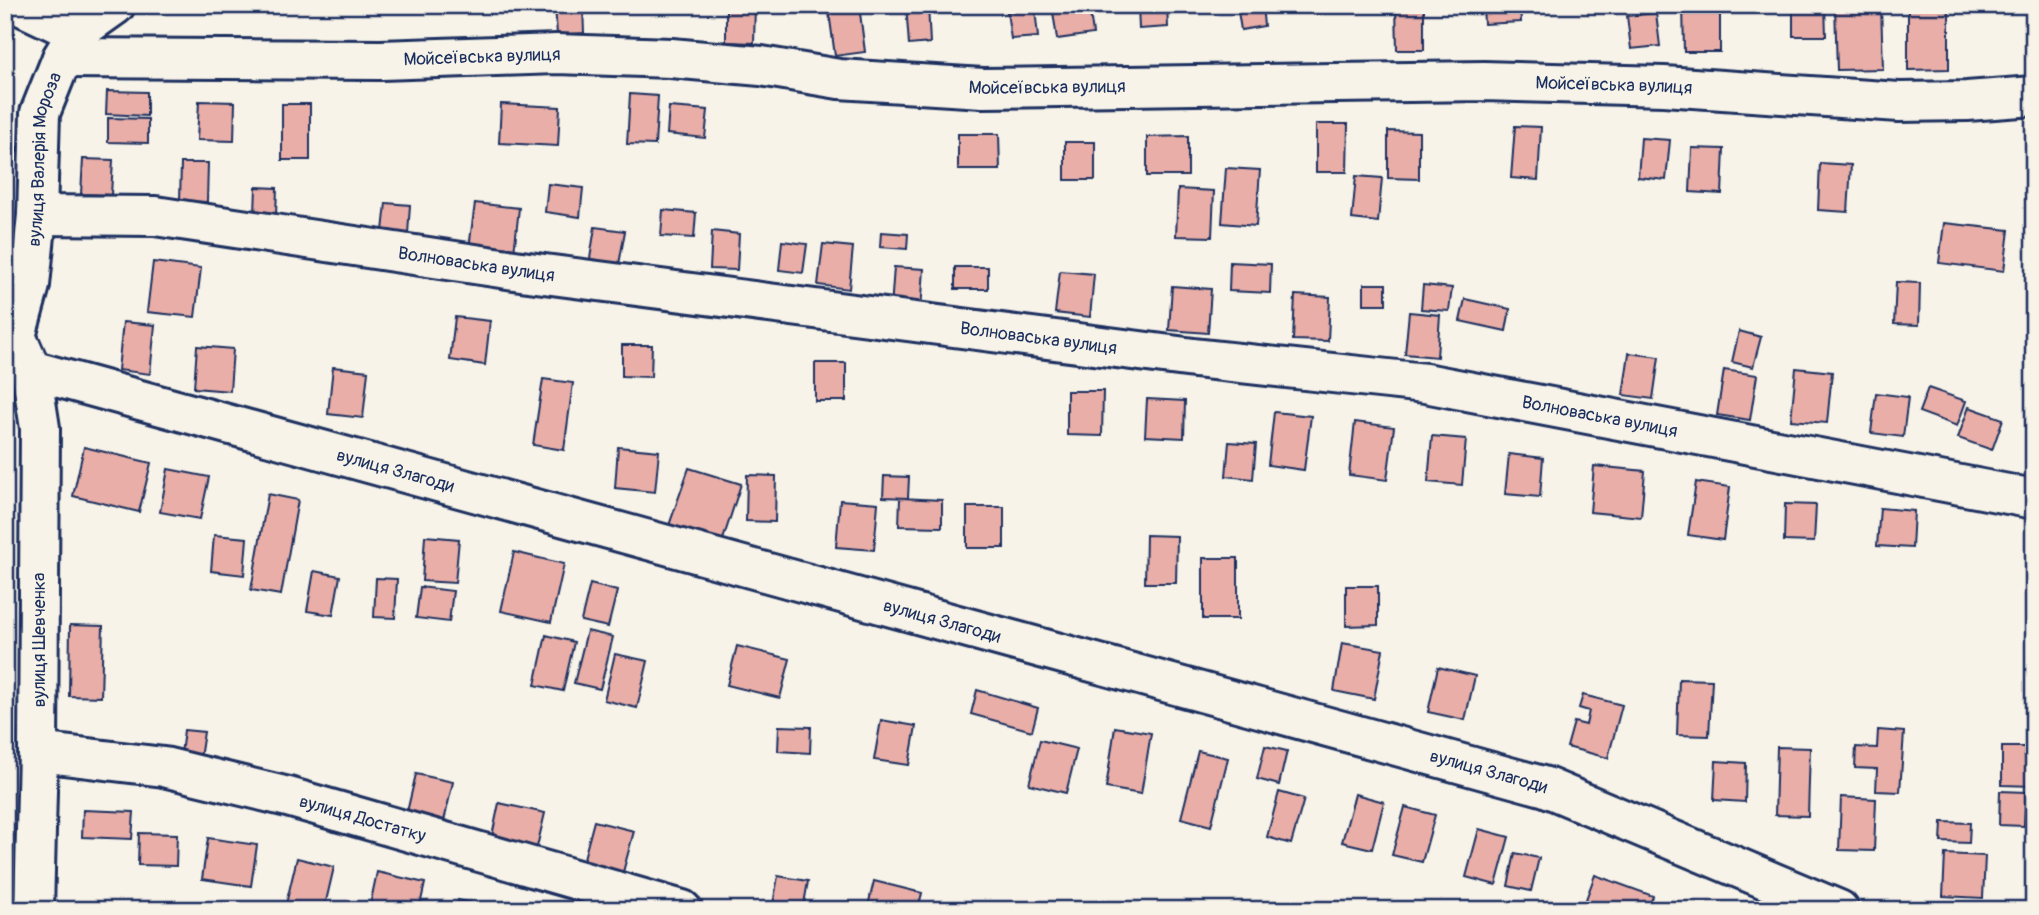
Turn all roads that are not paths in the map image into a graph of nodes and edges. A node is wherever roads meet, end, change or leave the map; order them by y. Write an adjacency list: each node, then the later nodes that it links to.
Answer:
1 (20, 5): 3 (street)
2 (115, 5): 3 (street)
3 (69, 45): 4 (street, Мойсеївська вулиця); 5 (street, вулиця Валерія Мороза)
4 (2034, 96)
5 (37, 215): 6 (street, вулиця Валерія Мороза); 8 (street, Волноваська вулиця)
6 (10, 332): 7 (street, вулиця Шевченка)
7 (31, 370): 9 (street, вулиця Шевченка); 12 (street, вулиця Злагоди)
8 (2034, 499)
9 (38, 752): 10 (street, вулиця Шевченка); 11 (street, вулиця Достатку)
10 (34, 910)
11 (682, 910)
12 (1839, 910)

